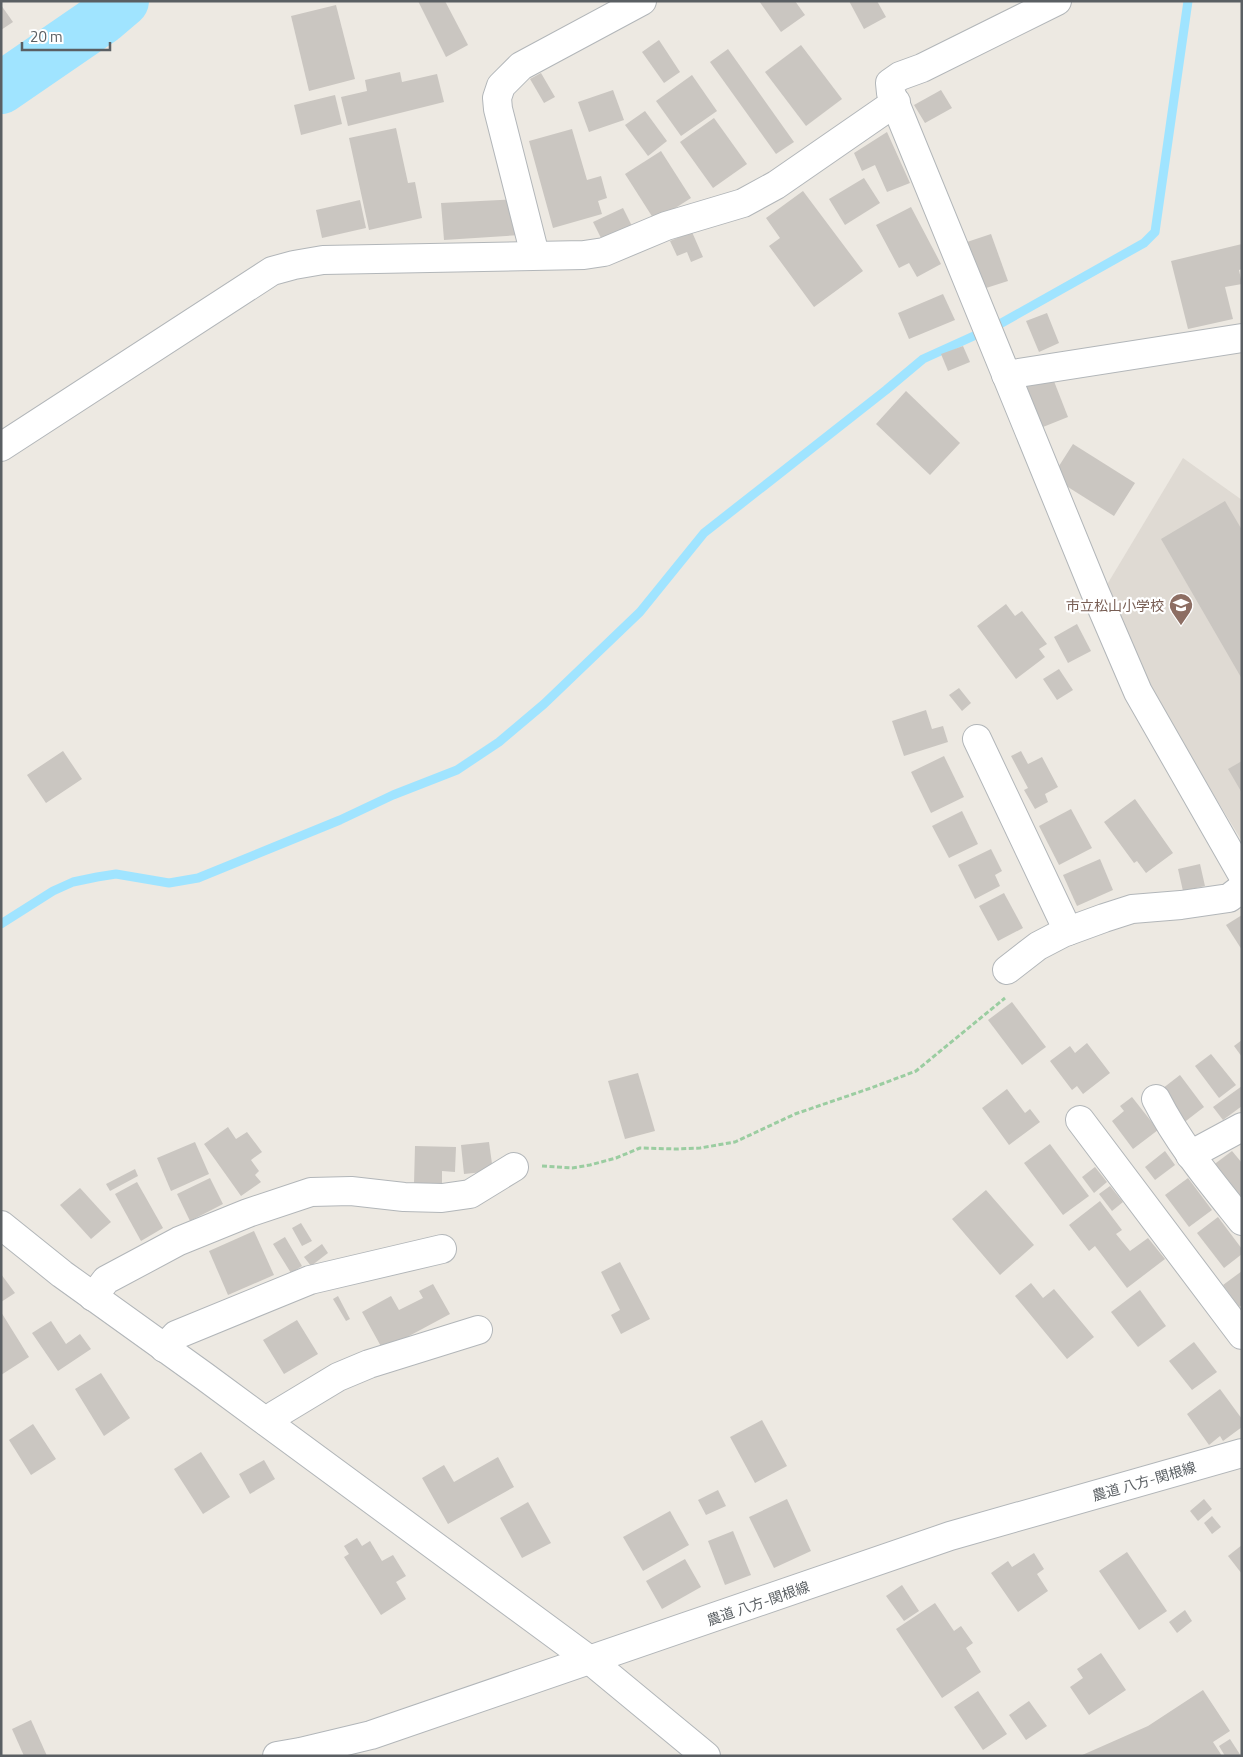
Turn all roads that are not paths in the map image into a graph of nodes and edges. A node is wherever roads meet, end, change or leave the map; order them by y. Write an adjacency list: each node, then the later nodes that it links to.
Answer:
1 (642, 1): 4 (street)
2 (1057, 1): 3 (street)
3 (896, 102): 4 (street); 6 (street)
4 (535, 256): 7 (street)
5 (1242, 338): 6 (street)
6 (1006, 375): 9 (street)
7 (1, 447)
8 (976, 738): 11 (street)
9 (1242, 874)
10 (1242, 888): 11 (street)
11 (1068, 931): 12 (street)
12 (1010, 968)
13 (1156, 1099): 16 (street)
14 (1080, 1120): 23 (street)
15 (1242, 1127): 16 (street)
16 (1190, 1155): 18 (street)
17 (514, 1167): 21 (street)
18 (1242, 1221)
19 (1, 1225): 21 (street)
20 (442, 1249): 24 (street)
21 (94, 1297): 24 (street)
22 (478, 1330): 25 (street)
23 (1242, 1335)
24 (164, 1348): 25 (street)
25 (267, 1422): 27 (street)
26 (1242, 1453): 27 (street, 農道 八方-関根線)
27 (591, 1661): 28 (street, 農道 八方-関根線); 29 (street)
28 (277, 1756)
29 (706, 1756)

